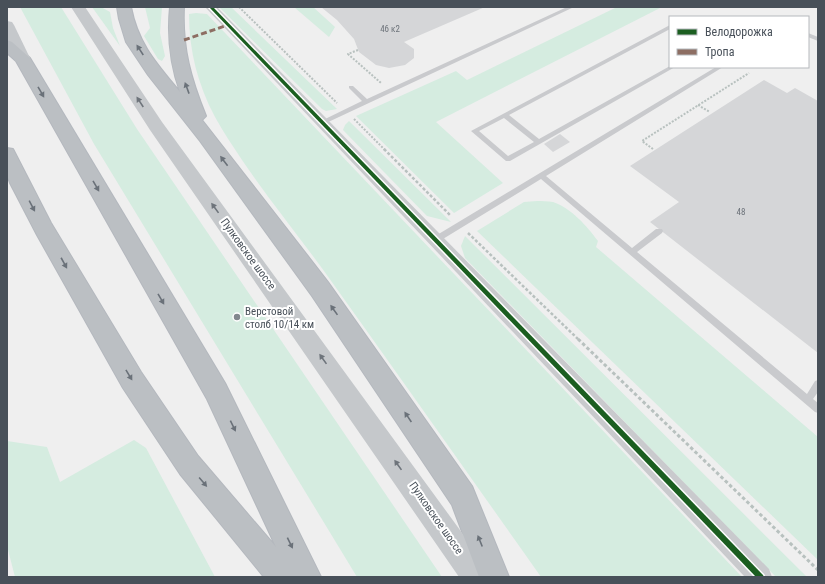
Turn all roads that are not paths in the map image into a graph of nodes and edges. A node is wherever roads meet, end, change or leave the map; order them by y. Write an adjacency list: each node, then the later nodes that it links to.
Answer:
1 (78, 7): 28 (main road, Пулковское шоссе, one-way to 1)
2 (124, 7): 16 (highway, one-way to 2)
3 (177, 7): 16 (highway, one-way to 3)
4 (211, 7): 15 (street)
5 (571, 7): 13 (lane)
6 (7, 25): 9 (main road)
7 (669, 28): 14 (lane)
8 (7, 45): 9 (highway)
9 (22, 58): 27 (highway, one-way to 27)
10 (670, 68): 17 (lane)
11 (718, 68): 19 (lane)
12 (351, 87): 13 (lane)
13 (367, 102): 15 (lane)
14 (504, 115): 17 (lane); 17 (lane)
15 (322, 122): 21 (street)
16 (206, 137): 29 (highway, one-way to 16)
17 (539, 142)
18 (7, 154): 26 (highway, one-way to 26)
19 (542, 176): 21 (lane); 22 (lane)
20 (659, 231): 22 (lane)
21 (435, 240): 30 (street)
22 (632, 252): 24 (lane)
23 (818, 384): 24 (lane)
24 (808, 400): 25 (lane)
25 (818, 409)
26 (283, 577)
27 (306, 577)
28 (478, 577)
29 (494, 577)
30 (761, 577)

